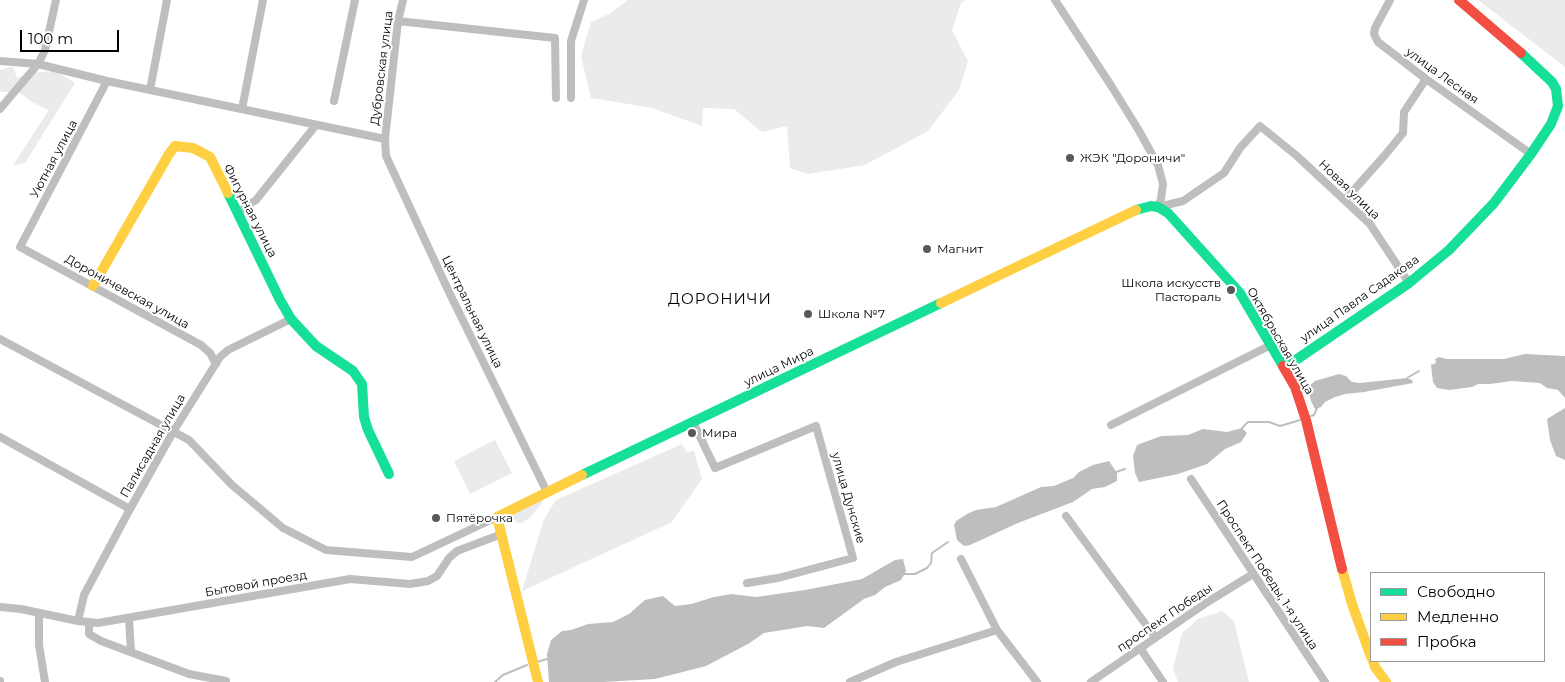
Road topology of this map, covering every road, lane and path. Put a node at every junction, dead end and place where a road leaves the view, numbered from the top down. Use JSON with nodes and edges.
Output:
{"nodes":[{"id":1,"x":56,"y":0,"type":"edge"},
{"id":2,"x":167,"y":0,"type":"edge"},
{"id":3,"x":263,"y":0,"type":"edge"},
{"id":4,"x":355,"y":0,"type":"edge"},
{"id":5,"x":403,"y":0,"type":"edge"},
{"id":6,"x":584,"y":0,"type":"edge"},
{"id":7,"x":1055,"y":0,"type":"edge"},
{"id":8,"x":1390,"y":0,"type":"edge"},
{"id":9,"x":1459,"y":0,"type":"edge"},
{"id":10,"x":398,"y":20,"type":"junction"},
{"id":11,"x":0,"y":61,"type":"edge"},
{"id":12,"x":38,"y":64,"type":"junction"},
{"id":13,"x":1426,"y":79,"type":"junction"},
{"id":14,"x":107,"y":81,"type":"junction"},
{"id":15,"x":150,"y":90,"type":"junction"},
{"id":16,"x":556,"y":98,"type":"dead end"},
{"id":17,"x":571,"y":98,"type":"dead end"},
{"id":18,"x":334,"y":101,"type":"dead end"},
{"id":19,"x":0,"y":109,"type":"edge"},
{"id":20,"x":242,"y":109,"type":"junction"},
{"id":21,"x":316,"y":125,"type":"junction"},
{"id":22,"x":385,"y":139,"type":"junction"},
{"id":23,"x":1531,"y":154,"type":"junction"},
{"id":24,"x":1345,"y":200,"type":"junction"},
{"id":25,"x":1158,"y":206,"type":"junction"},
{"id":26,"x":238,"y":212,"type":"junction"},
{"id":27,"x":20,"y":247,"type":"joint"},
{"id":28,"x":1409,"y":283,"type":"junction"},
{"id":29,"x":93,"y":286,"type":"junction"},
{"id":30,"x":291,"y":319,"type":"junction"},
{"id":31,"x":0,"y":338,"type":"edge"},
{"id":32,"x":1271,"y":345,"type":"junction"},
{"id":33,"x":216,"y":364,"type":"junction"},
{"id":34,"x":1284,"y":368,"type":"junction"},
{"id":35,"x":694,"y":422,"type":"junction"},
{"id":36,"x":1112,"y":425,"type":"dead end"},
{"id":37,"x":172,"y":432,"type":"junction"},
{"id":38,"x":0,"y":437,"type":"edge"},
{"id":39,"x":389,"y":474,"type":"dead end"},
{"id":40,"x":1191,"y":479,"type":"dead end"},
{"id":41,"x":547,"y":492,"type":"junction"},
{"id":42,"x":130,"y":509,"type":"junction"},
{"id":43,"x":1066,"y":516,"type":"dead end"},
{"id":44,"x":497,"y":517,"type":"junction"},
{"id":45,"x":502,"y":534,"type":"junction"},
{"id":46,"x":962,"y":558,"type":"dead end"},
{"id":47,"x":1253,"y":574,"type":"junction"},
{"id":48,"x":747,"y":583,"type":"dead end"},
{"id":49,"x":0,"y":607,"type":"edge"},
{"id":50,"x":39,"y":613,"type":"junction"},
{"id":51,"x":130,"y":618,"type":"junction"},
{"id":52,"x":78,"y":621,"type":"junction"},
{"id":53,"x":89,"y":623,"type":"junction"},
{"id":54,"x":997,"y":630,"type":"junction"},
{"id":55,"x":1155,"y":637,"type":"junction"},
{"id":56,"x":1140,"y":648,"type":"junction"},
{"id":57,"x":131,"y":652,"type":"junction"},
{"id":58,"x":1370,"y":654,"type":"edge"},
{"id":59,"x":1373,"y":662,"type":"edge"},
{"id":60,"x":226,"y":681,"type":"dead end"},
{"id":61,"x":44,"y":682,"type":"edge"},
{"id":62,"x":538,"y":682,"type":"edge"},
{"id":63,"x":850,"y":682,"type":"edge"},
{"id":64,"x":1037,"y":682,"type":"edge"},
{"id":65,"x":1091,"y":682,"type":"edge"},
{"id":66,"x":1163,"y":682,"type":"edge"},
{"id":67,"x":1325,"y":682,"type":"edge"},
{"id":68,"x":1386,"y":682,"type":"edge"}],
"edges":[{"from":1,"to":12,"type":"street"},
{"from":2,"to":15,"type":"street"},
{"from":3,"to":20,"type":"street"},
{"from":4,"to":18,"type":"street"},
{"from":5,"to":10,"type":"street","name":"Дубровская улица"},
{"from":6,"to":17,"type":"street"},
{"from":7,"to":25,"type":"street"},
{"from":8,"to":13,"type":"street","name":"улица Лесная"},
{"from":9,"to":23,"type":"street","name":"улица Павла Садакова"},
{"from":10,"to":16,"type":"street"},
{"from":10,"to":22,"type":"street","name":"Дубровская улица"},
{"from":11,"to":12,"type":"street"},
{"from":12,"to":14,"type":"street"},
{"from":12,"to":19,"type":"street"},
{"from":13,"to":23,"type":"street","name":"улица Лесная"},
{"from":13,"to":24,"type":"street"},
{"from":14,"to":15,"type":"street"},
{"from":14,"to":27,"type":"street","name":"Уютная улица"},
{"from":15,"to":20,"type":"street"},
{"from":20,"to":21,"type":"street"},
{"from":21,"to":22,"type":"street"},
{"from":21,"to":26,"type":"street"},
{"from":22,"to":41,"type":"street","name":"Центральная улица"},
{"from":23,"to":28,"type":"street","name":"улица Павла Садакова"},
{"from":24,"to":25,"type":"street","name":"Новая улица"},
{"from":24,"to":28,"type":"street","name":"Новая улица"},
{"from":25,"to":32,"type":"street","name":"Октябрьская улица"},
{"from":25,"to":35,"type":"street","name":"улица Мира"},
{"from":26,"to":29,"type":"street","name":"Фигурная улица"},
{"from":26,"to":30,"type":"street","name":"Фигурная улица"},
{"from":27,"to":29,"type":"street","name":"Дороничевская улица"},
{"from":28,"to":34,"type":"street","name":"улица Павла Садакова"},
{"from":29,"to":33,"type":"street","name":"Дороничевская улица"},
{"from":30,"to":33,"type":"street","name":"Палисадная улица"},
{"from":30,"to":39,"type":"street","name":"Фигурная улица"},
{"from":31,"to":37,"type":"street"},
{"from":32,"to":34,"type":"street","name":"Октябрьская улица"},
{"from":32,"to":36,"type":"street"},
{"from":33,"to":37,"type":"street","name":"Палисадная улица"},
{"from":34,"to":58,"type":"street","name":"Октябрьская улица"},
{"from":35,"to":41,"type":"street","name":"улица Мира"},
{"from":35,"to":48,"type":"street","name":"улица Дунские"},
{"from":37,"to":42,"type":"street","name":"Палисадная улица"},
{"from":37,"to":44,"type":"street","name":"улица Мира"},
{"from":38,"to":42,"type":"street"},
{"from":40,"to":47,"type":"street","name":"Проспект Победы, 1-я улица"},
{"from":41,"to":44,"type":"street","name":"улица Мира"},
{"from":42,"to":52,"type":"street","name":"Палисадная улица"},
{"from":43,"to":55,"type":"street"},
{"from":44,"to":45,"type":"street"},
{"from":45,"to":51,"type":"street","name":"Бытовой проезд"},
{"from":45,"to":62,"type":"street"},
{"from":46,"to":54,"type":"street"},
{"from":47,"to":55,"type":"street","name":"проспект Победы"},
{"from":47,"to":67,"type":"street","name":"Проспект Победы, 1-я улица"},
{"from":49,"to":50,"type":"street","name":"Бытовой проезд"},
{"from":50,"to":52,"type":"street","name":"Бытовой проезд"},
{"from":50,"to":61,"type":"street"},
{"from":51,"to":53,"type":"street","name":"Бытовой проезд"},
{"from":51,"to":57,"type":"street"},
{"from":52,"to":53,"type":"street","name":"Бытовой проезд"},
{"from":53,"to":57,"type":"street"},
{"from":54,"to":63,"type":"street"},
{"from":54,"to":64,"type":"street"},
{"from":55,"to":56,"type":"street","name":"проспект Победы"},
{"from":56,"to":65,"type":"street","name":"проспект Победы"},
{"from":56,"to":66,"type":"street"},
{"from":57,"to":60,"type":"street"},
{"from":59,"to":68,"type":"street"}]}
